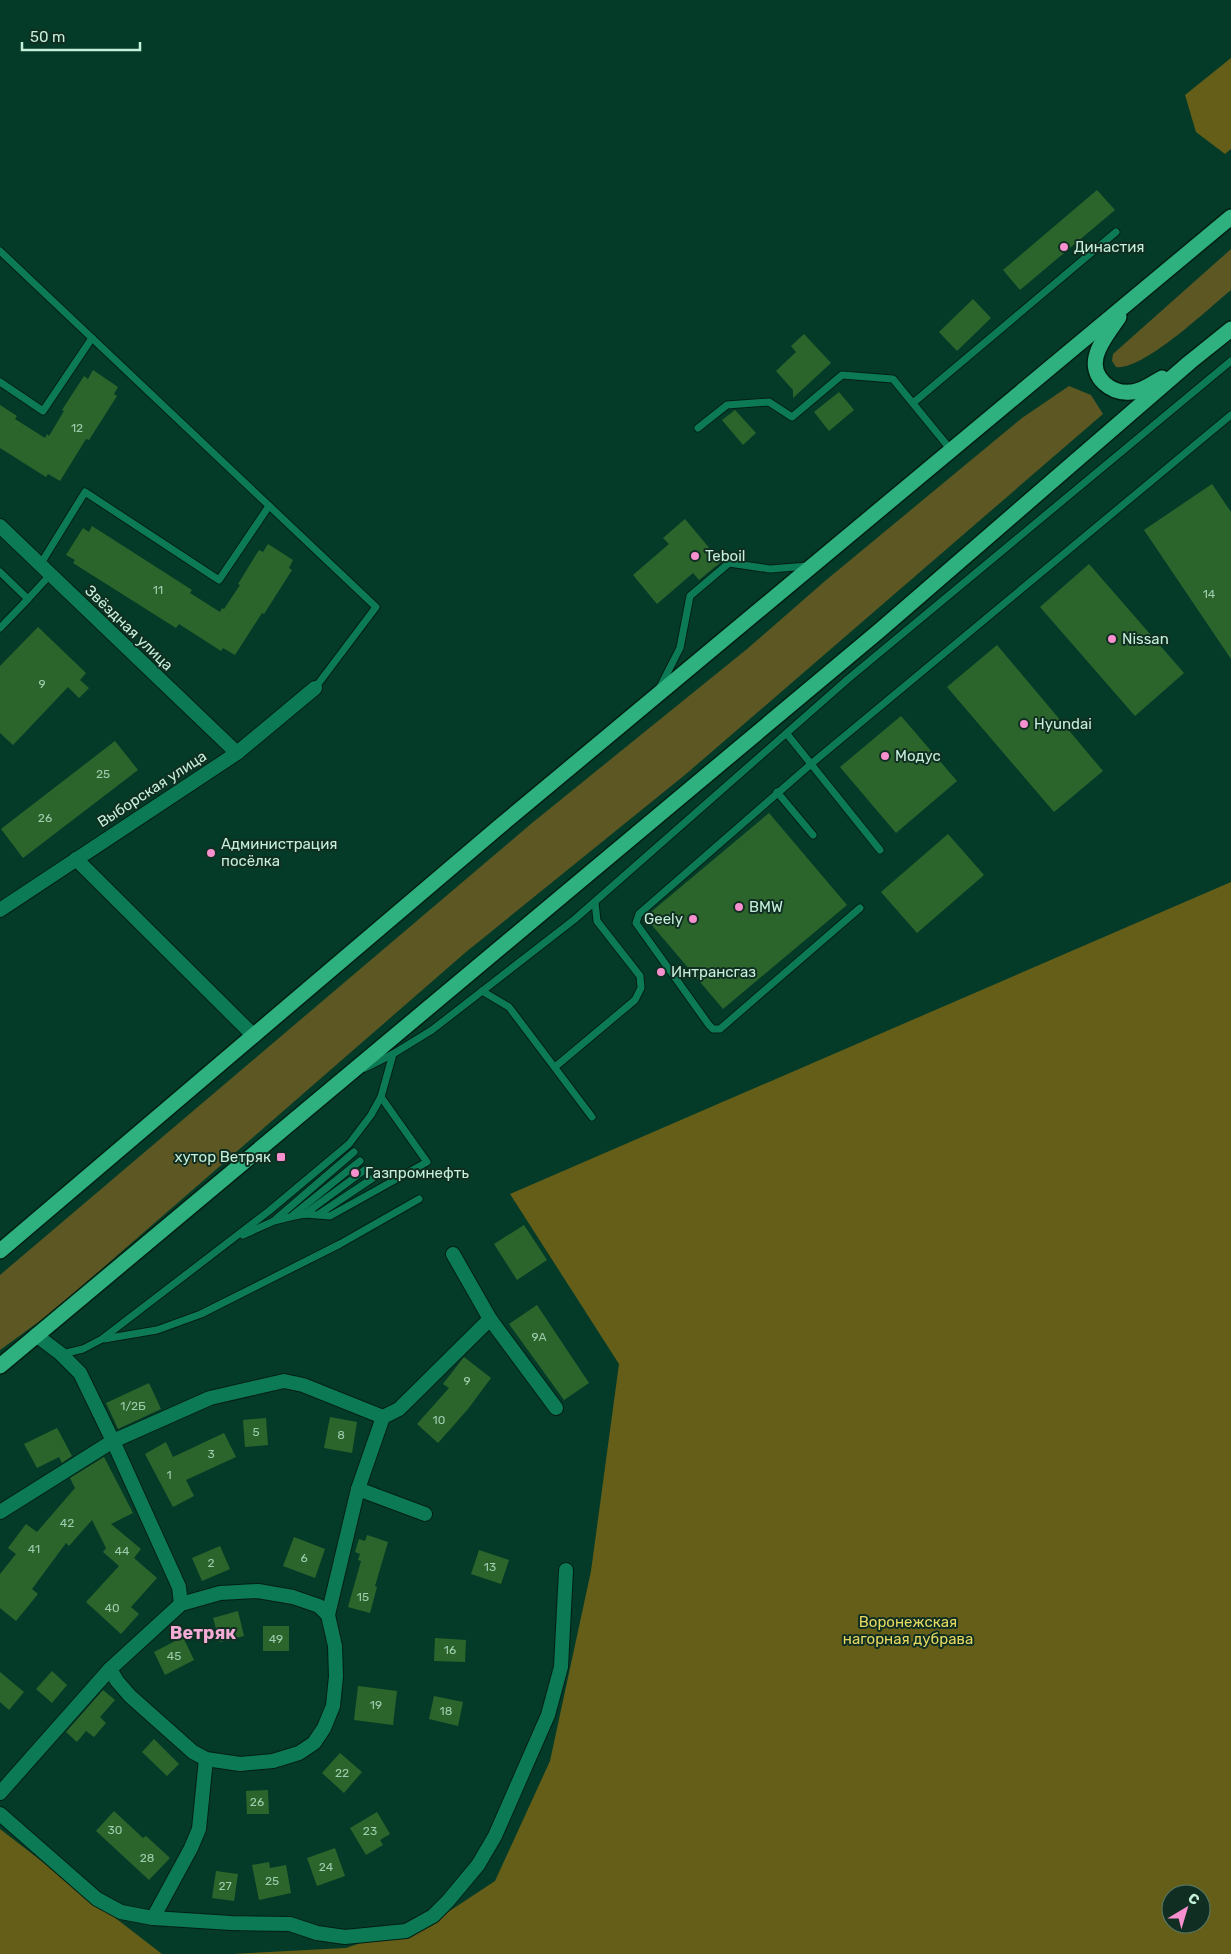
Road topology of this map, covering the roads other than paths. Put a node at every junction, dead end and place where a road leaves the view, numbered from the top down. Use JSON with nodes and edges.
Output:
{"nodes":[{"id":1,"x":1231,"y":218,"type":"edge"},
{"id":2,"x":1116,"y":232,"type":"dead end"},
{"id":3,"x":0,"y":251,"type":"edge"},
{"id":4,"x":1128,"y":303,"type":"junction"},
{"id":5,"x":1231,"y":329,"type":"edge"},
{"id":6,"x":92,"y":338,"type":"junction"},
{"id":7,"x":1231,"y":360,"type":"edge"},
{"id":8,"x":1190,"y":362,"type":"junction"},
{"id":9,"x":0,"y":382,"type":"edge"},
{"id":10,"x":913,"y":403,"type":"junction"},
{"id":11,"x":1231,"y":415,"type":"edge"},
{"id":12,"x":698,"y":428,"type":"dead end"},
{"id":13,"x":952,"y":450,"type":"junction"},
{"id":14,"x":269,"y":506,"type":"junction"},
{"id":15,"x":0,"y":526,"type":"edge"},
{"id":16,"x":40,"y":565,"type":"junction"},
{"id":17,"x":814,"y":566,"type":"junction"},
{"id":18,"x":0,"y":572,"type":"edge"},
{"id":19,"x":50,"y":576,"type":"junction"},
{"id":20,"x":28,"y":599,"type":"junction"},
{"id":21,"x":0,"y":615,"type":"edge"},
{"id":22,"x":7,"y":621,"type":"junction"},
{"id":23,"x":0,"y":628,"type":"edge"},
{"id":24,"x":316,"y":688,"type":"joint"},
{"id":25,"x":655,"y":697,"type":"junction"},
{"id":26,"x":787,"y":734,"type":"junction"},
{"id":27,"x":237,"y":753,"type":"junction"},
{"id":28,"x":811,"y":764,"type":"junction"},
{"id":29,"x":777,"y":792,"type":"junction"},
{"id":30,"x":813,"y":834,"type":"dead end"},
{"id":31,"x":880,"y":850,"type":"dead end"},
{"id":32,"x":76,"y":859,"type":"junction"},
{"id":33,"x":595,"y":902,"type":"junction"},
{"id":34,"x":860,"y":908,"type":"dead end"},
{"id":35,"x":0,"y":910,"type":"edge"},
{"id":36,"x":482,"y":991,"type":"junction"},
{"id":37,"x":254,"y":1036,"type":"junction"},
{"id":38,"x":393,"y":1054,"type":"junction"},
{"id":39,"x":555,"y":1066,"type":"junction"},
{"id":40,"x":342,"y":1080,"type":"junction"},
{"id":41,"x":381,"y":1097,"type":"junction"},
{"id":42,"x":592,"y":1117,"type":"dead end"},
{"id":43,"x":349,"y":1144,"type":"junction"},
{"id":44,"x":354,"y":1152,"type":"junction"},
{"id":45,"x":360,"y":1161,"type":"junction"},
{"id":46,"x":366,"y":1169,"type":"junction"},
{"id":47,"x":373,"y":1178,"type":"junction"},
{"id":48,"x":380,"y":1188,"type":"junction"},
{"id":49,"x":419,"y":1199,"type":"dead end"},
{"id":50,"x":305,"y":1214,"type":"junction"},
{"id":51,"x":319,"y":1214,"type":"junction"},
{"id":52,"x":290,"y":1217,"type":"junction"},
{"id":53,"x":274,"y":1221,"type":"junction"},
{"id":54,"x":232,"y":1240,"type":"junction"},
{"id":55,"x":1,"y":1250,"type":"edge"},
{"id":56,"x":453,"y":1254,"type":"dead end"},
{"id":57,"x":490,"y":1320,"type":"junction"},
{"id":58,"x":36,"y":1335,"type":"junction"},
{"id":59,"x":102,"y":1339,"type":"junction"},
{"id":60,"x":61,"y":1354,"type":"junction"},
{"id":61,"x":0,"y":1366,"type":"edge"},
{"id":62,"x":556,"y":1408,"type":"dead end"},
{"id":63,"x":383,"y":1417,"type":"junction"},
{"id":64,"x":113,"y":1441,"type":"junction"},
{"id":65,"x":358,"y":1489,"type":"junction"},
{"id":66,"x":0,"y":1512,"type":"edge"},
{"id":67,"x":425,"y":1514,"type":"dead end"},
{"id":68,"x":566,"y":1570,"type":"dead end"},
{"id":69,"x":181,"y":1604,"type":"junction"},
{"id":70,"x":328,"y":1615,"type":"junction"},
{"id":71,"x":110,"y":1669,"type":"junction"},
{"id":72,"x":206,"y":1759,"type":"junction"},
{"id":73,"x":0,"y":1793,"type":"edge"},
{"id":74,"x":0,"y":1814,"type":"edge"},
{"id":75,"x":154,"y":1918,"type":"junction"}],
"edges":[{"from":1,"to":4,"type":"highway"},
{"from":2,"to":10,"type":"lane"},
{"from":3,"to":6,"type":"lane"},
{"from":4,"to":8,"type":"highway"},
{"from":4,"to":13,"type":"highway"},
{"from":5,"to":8,"type":"highway"},
{"from":6,"to":9,"type":"lane"},
{"from":6,"to":14,"type":"lane"},
{"from":7,"to":26,"type":"lane"},
{"from":8,"to":40,"type":"highway"},
{"from":10,"to":12,"type":"lane"},
{"from":10,"to":13,"type":"lane"},
{"from":11,"to":28,"type":"lane"},
{"from":13,"to":17,"type":"highway"},
{"from":14,"to":16,"type":"lane"},
{"from":14,"to":24,"type":"lane"},
{"from":15,"to":16,"type":"street","name":"Звёздная улица"},
{"from":16,"to":19,"type":"street","name":"Звёздная улица"},
{"from":17,"to":25,"type":"highway"},
{"from":17,"to":25,"type":"lane"},
{"from":18,"to":20,"type":"lane"},
{"from":19,"to":20,"type":"lane"},
{"from":19,"to":27,"type":"street","name":"Звёздная улица"},
{"from":20,"to":22,"type":"lane"},
{"from":21,"to":22,"type":"lane"},
{"from":22,"to":23,"type":"lane"},
{"from":24,"to":27,"type":"street","name":"Выборская улица"},
{"from":25,"to":37,"type":"highway"},
{"from":26,"to":28,"type":"lane"},
{"from":26,"to":33,"type":"lane"},
{"from":27,"to":32,"type":"street","name":"Выборская улица"},
{"from":28,"to":29,"type":"lane"},
{"from":28,"to":31,"type":"lane"},
{"from":29,"to":30,"type":"lane"},
{"from":29,"to":34,"type":"lane"},
{"from":32,"to":35,"type":"street","name":"Выборская улица"},
{"from":32,"to":37,"type":"street"},
{"from":33,"to":36,"type":"lane"},
{"from":33,"to":39,"type":"lane"},
{"from":36,"to":38,"type":"lane"},
{"from":36,"to":39,"type":"lane"},
{"from":37,"to":55,"type":"highway"},
{"from":38,"to":40,"type":"lane"},
{"from":38,"to":41,"type":"lane"},
{"from":39,"to":42,"type":"lane"},
{"from":40,"to":58,"type":"highway"},
{"from":41,"to":43,"type":"lane"},
{"from":41,"to":48,"type":"lane"},
{"from":43,"to":44,"type":"lane"},
{"from":43,"to":54,"type":"lane"},
{"from":44,"to":45,"type":"lane"},
{"from":44,"to":53,"type":"lane"},
{"from":45,"to":46,"type":"lane"},
{"from":45,"to":52,"type":"lane"},
{"from":46,"to":47,"type":"lane"},
{"from":46,"to":50,"type":"lane"},
{"from":47,"to":48,"type":"lane"},
{"from":47,"to":51,"type":"lane"},
{"from":48,"to":51,"type":"lane"},
{"from":49,"to":59,"type":"lane"},
{"from":50,"to":51,"type":"lane"},
{"from":50,"to":52,"type":"lane"},
{"from":52,"to":53,"type":"lane"},
{"from":53,"to":54,"type":"lane"},
{"from":54,"to":59,"type":"lane"},
{"from":56,"to":57,"type":"street"},
{"from":57,"to":62,"type":"street"},
{"from":57,"to":63,"type":"street"},
{"from":58,"to":60,"type":"street"},
{"from":58,"to":61,"type":"highway"},
{"from":59,"to":60,"type":"lane"},
{"from":60,"to":64,"type":"street"},
{"from":63,"to":64,"type":"street"},
{"from":63,"to":65,"type":"street"},
{"from":64,"to":66,"type":"street"},
{"from":64,"to":69,"type":"street"},
{"from":65,"to":67,"type":"street"},
{"from":65,"to":70,"type":"street"},
{"from":68,"to":75,"type":"street"},
{"from":69,"to":70,"type":"street"},
{"from":69,"to":71,"type":"street"},
{"from":70,"to":72,"type":"street"},
{"from":71,"to":72,"type":"street"},
{"from":71,"to":73,"type":"street"},
{"from":72,"to":75,"type":"street"},
{"from":74,"to":75,"type":"street"}]}
